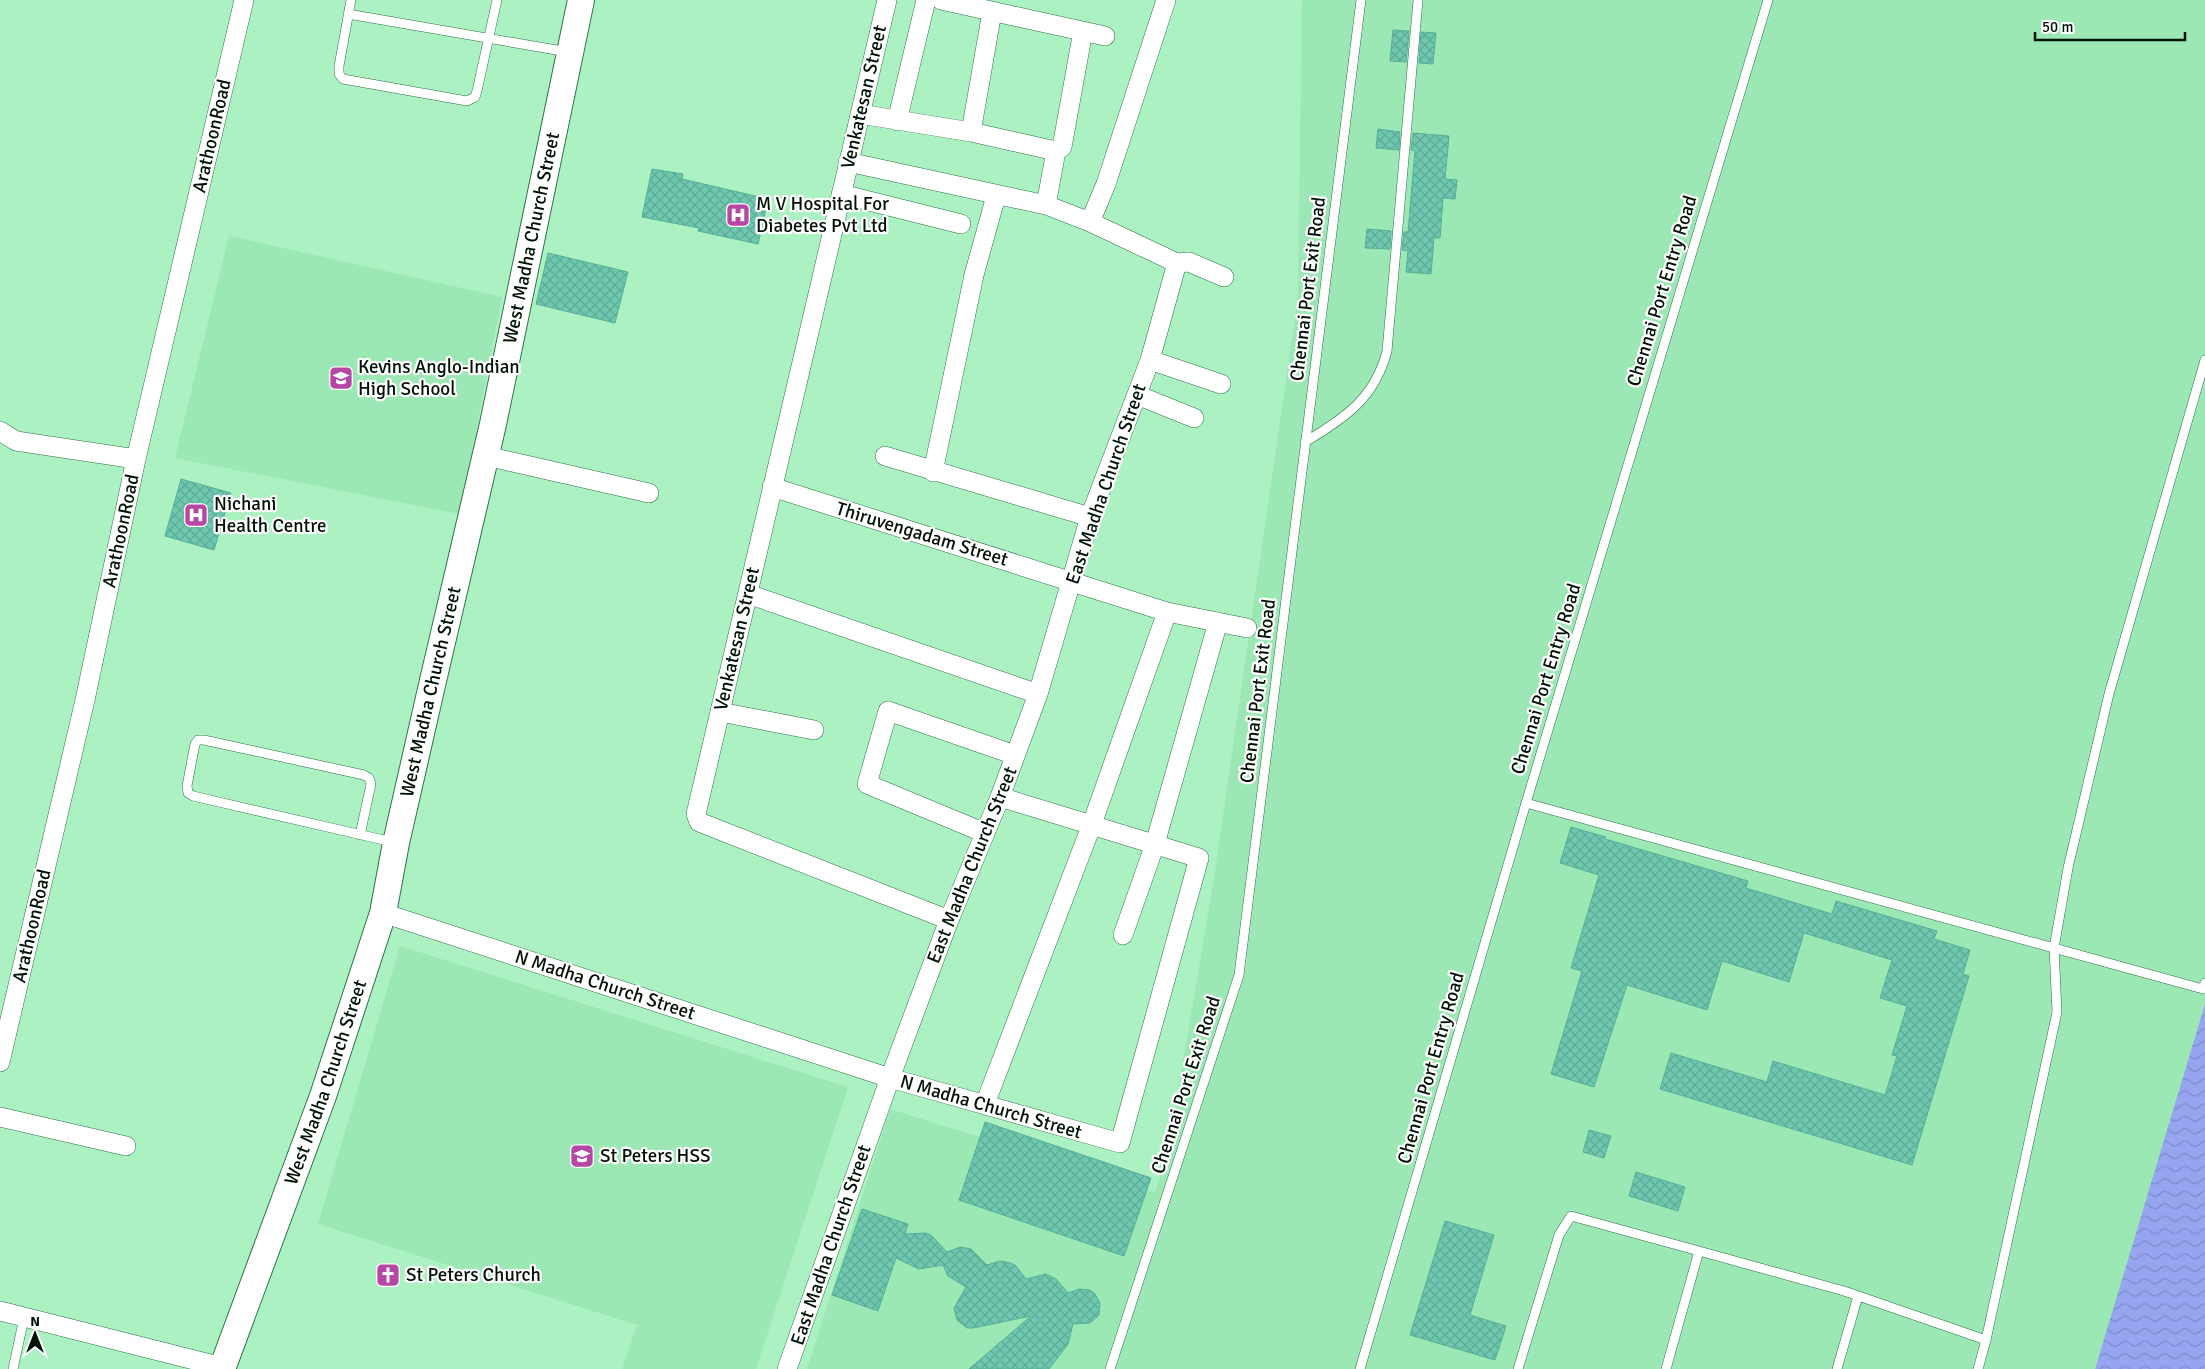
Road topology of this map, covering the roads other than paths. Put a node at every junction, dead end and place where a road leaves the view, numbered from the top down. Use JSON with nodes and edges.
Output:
{"nodes":[{"id":1,"x":244,"y":0,"type":"edge"},
{"id":2,"x":351,"y":0,"type":"edge"},
{"id":3,"x":497,"y":0,"type":"edge"},
{"id":4,"x":581,"y":0,"type":"edge"},
{"id":5,"x":887,"y":0,"type":"edge"},
{"id":6,"x":926,"y":0,"type":"edge"},
{"id":7,"x":942,"y":0,"type":"edge"},
{"id":8,"x":1166,"y":0,"type":"edge"},
{"id":9,"x":1361,"y":0,"type":"edge"},
{"id":10,"x":1418,"y":0,"type":"edge"},
{"id":11,"x":1768,"y":0,"type":"edge"},
{"id":12,"x":992,"y":12,"type":"junction"},
{"id":13,"x":348,"y":14,"type":"junction"},
{"id":14,"x":1083,"y":31,"type":"junction"},
{"id":15,"x":1105,"y":36,"type":"dead end"},
{"id":16,"x":490,"y":38,"type":"junction"},
{"id":17,"x":571,"y":52,"type":"junction"},
{"id":18,"x":860,"y":114,"type":"junction"},
{"id":19,"x":896,"y":121,"type":"junction"},
{"id":20,"x":971,"y":132,"type":"junction"},
{"id":21,"x":1056,"y":151,"type":"junction"},
{"id":22,"x":848,"y":162,"type":"junction"},
{"id":23,"x":841,"y":194,"type":"junction"},
{"id":24,"x":996,"y":196,"type":"junction"},
{"id":25,"x":1046,"y":206,"type":"junction"},
{"id":26,"x":1090,"y":222,"type":"junction"},
{"id":27,"x":961,"y":224,"type":"dead end"},
{"id":28,"x":1177,"y":263,"type":"junction"},
{"id":29,"x":1224,"y":277,"type":"dead end"},
{"id":30,"x":1150,"y":360,"type":"junction"},
{"id":31,"x":2205,"y":360,"type":"edge"},
{"id":32,"x":1221,"y":384,"type":"dead end"},
{"id":33,"x":1137,"y":395,"type":"junction"},
{"id":34,"x":1194,"y":418,"type":"dead end"},
{"id":35,"x":0,"y":431,"type":"edge"},
{"id":36,"x":1306,"y":442,"type":"junction"},
{"id":37,"x":486,"y":456,"type":"junction"},
{"id":38,"x":885,"y":456,"type":"dead end"},
{"id":39,"x":136,"y":459,"type":"junction"},
{"id":40,"x":933,"y":472,"type":"junction"},
{"id":41,"x":772,"y":487,"type":"junction"},
{"id":42,"x":649,"y":493,"type":"dead end"},
{"id":43,"x":1090,"y":518,"type":"junction"},
{"id":44,"x":1071,"y":580,"type":"junction"},
{"id":45,"x":748,"y":594,"type":"junction"},
{"id":46,"x":1167,"y":612,"type":"junction"},
{"id":47,"x":1218,"y":622,"type":"junction"},
{"id":48,"x":1247,"y":628,"type":"dead end"},
{"id":49,"x":1038,"y":694,"type":"junction"},
{"id":50,"x":720,"y":712,"type":"junction"},
{"id":51,"x":814,"y":730,"type":"dead end"},
{"id":52,"x":1015,"y":755,"type":"junction"},
{"id":53,"x":1000,"y":797,"type":"junction"},
{"id":54,"x":1526,"y":803,"type":"junction"},
{"id":55,"x":1092,"y":824,"type":"junction"},
{"id":56,"x":985,"y":833,"type":"junction"},
{"id":57,"x":360,"y":835,"type":"junction"},
{"id":58,"x":396,"y":843,"type":"junction"},
{"id":59,"x":1155,"y":844,"type":"junction"},
{"id":60,"x":384,"y":914,"type":"junction"},
{"id":61,"x":949,"y":920,"type":"junction"},
{"id":62,"x":1123,"y":935,"type":"dead end"},
{"id":63,"x":2054,"y":948,"type":"junction"},
{"id":64,"x":2205,"y":983,"type":"edge"},
{"id":65,"x":0,"y":1062,"type":"edge"},
{"id":66,"x":890,"y":1078,"type":"junction"},
{"id":67,"x":985,"y":1104,"type":"junction"},
{"id":68,"x":0,"y":1117,"type":"edge"},
{"id":69,"x":126,"y":1146,"type":"dead end"},
{"id":70,"x":1699,"y":1251,"type":"junction"},
{"id":71,"x":1858,"y":1296,"type":"junction"},
{"id":72,"x":0,"y":1312,"type":"edge"},
{"id":73,"x":24,"y":1318,"type":"junction"},
{"id":74,"x":1986,"y":1340,"type":"junction"},
{"id":75,"x":222,"y":1368,"type":"edge"},
{"id":76,"x":13,"y":1369,"type":"edge"},
{"id":77,"x":787,"y":1369,"type":"edge"},
{"id":78,"x":1110,"y":1369,"type":"edge"},
{"id":79,"x":1360,"y":1369,"type":"edge"},
{"id":80,"x":1518,"y":1369,"type":"edge"},
{"id":81,"x":1666,"y":1369,"type":"edge"},
{"id":82,"x":1837,"y":1369,"type":"edge"},
{"id":83,"x":1978,"y":1369,"type":"edge"}],
"edges":[{"from":1,"to":39,"type":"street","name":"ArathoonRoad"},
{"from":2,"to":13,"type":"lane"},
{"from":3,"to":16,"type":"lane"},
{"from":4,"to":17,"type":"main road","name":"West Madha Church Street"},
{"from":5,"to":18,"type":"street","name":"Venkatesan Street"},
{"from":6,"to":19,"type":"street"},
{"from":7,"to":12,"type":"street"},
{"from":8,"to":26,"type":"street"},
{"from":9,"to":36,"type":"lane","name":"Chennai Port Exit Road"},
{"from":10,"to":36,"type":"lane"},
{"from":11,"to":54,"type":"lane","name":"Chennai Port Entry Road"},
{"from":12,"to":14,"type":"street"},
{"from":12,"to":20,"type":"street"},
{"from":13,"to":16,"type":"lane"},
{"from":13,"to":16,"type":"lane"},
{"from":14,"to":15,"type":"street"},
{"from":14,"to":21,"type":"street"},
{"from":16,"to":17,"type":"lane"},
{"from":17,"to":37,"type":"main road","name":"West Madha Church Street"},
{"from":18,"to":19,"type":"street"},
{"from":18,"to":22,"type":"street","name":"Venkatesan Street"},
{"from":19,"to":20,"type":"street"},
{"from":20,"to":21,"type":"street"},
{"from":21,"to":25,"type":"street"},
{"from":22,"to":23,"type":"street","name":"Venkatesan Street"},
{"from":22,"to":24,"type":"street"},
{"from":23,"to":27,"type":"street","name":"Venkatesan Street"},
{"from":23,"to":41,"type":"street","name":"Venkatesan Street"},
{"from":24,"to":25,"type":"street"},
{"from":24,"to":40,"type":"street"},
{"from":25,"to":26,"type":"street"},
{"from":26,"to":28,"type":"street"},
{"from":28,"to":29,"type":"street"},
{"from":28,"to":30,"type":"street","name":"East Madha Church Street"},
{"from":30,"to":32,"type":"street","name":"East Madha Church Street"},
{"from":30,"to":33,"type":"street","name":"East Madha Church Street"},
{"from":31,"to":63,"type":"lane"},
{"from":33,"to":34,"type":"street"},
{"from":33,"to":43,"type":"street","name":"East Madha Church Street"},
{"from":35,"to":39,"type":"street"},
{"from":36,"to":78,"type":"lane","name":"Chennai Port Exit Road"},
{"from":37,"to":42,"type":"street"},
{"from":37,"to":58,"type":"main road","name":"West Madha Church Street"},
{"from":38,"to":40,"type":"street"},
{"from":39,"to":65,"type":"street","name":"ArathoonRoad"},
{"from":40,"to":43,"type":"street"},
{"from":41,"to":44,"type":"street","name":"Thiruvengadam Street"},
{"from":41,"to":45,"type":"street","name":"Venkatesan Street"},
{"from":43,"to":44,"type":"street","name":"East Madha Church Street"},
{"from":44,"to":46,"type":"street","name":"Thiruvengadam Street"},
{"from":44,"to":49,"type":"street","name":"East Madha Church Street"},
{"from":45,"to":49,"type":"street"},
{"from":45,"to":50,"type":"street","name":"Venkatesan Street"},
{"from":46,"to":47,"type":"street","name":"Thiruvengadam Street"},
{"from":46,"to":55,"type":"street"},
{"from":47,"to":48,"type":"street","name":"Thiruvengadam Street"},
{"from":47,"to":59,"type":"street"},
{"from":49,"to":52,"type":"street","name":"East Madha Church Street"},
{"from":50,"to":51,"type":"street"},
{"from":50,"to":61,"type":"street","name":"Venkatesan Street"},
{"from":52,"to":53,"type":"street","name":"East Madha Church Street"},
{"from":52,"to":56,"type":"street"},
{"from":53,"to":55,"type":"street","name":"N Madha Church Street"},
{"from":53,"to":56,"type":"street","name":"East Madha Church Street"},
{"from":54,"to":63,"type":"lane"},
{"from":54,"to":79,"type":"lane","name":"Chennai Port Entry Road"},
{"from":55,"to":59,"type":"street","name":"N Madha Church Street"},
{"from":55,"to":67,"type":"street"},
{"from":56,"to":61,"type":"street","name":"East Madha Church Street"},
{"from":57,"to":57,"type":"lane"},
{"from":57,"to":58,"type":"lane"},
{"from":58,"to":60,"type":"main road","name":"West Madha Church Street"},
{"from":59,"to":62,"type":"street"},
{"from":59,"to":67,"type":"street","name":"N Madha Church Street"},
{"from":60,"to":66,"type":"street","name":"N Madha Church Street"},
{"from":60,"to":75,"type":"main road","name":"West Madha Church Street"},
{"from":61,"to":66,"type":"street","name":"East Madha Church Street"},
{"from":63,"to":64,"type":"lane"},
{"from":63,"to":74,"type":"lane"},
{"from":66,"to":67,"type":"street","name":"N Madha Church Street"},
{"from":66,"to":77,"type":"street","name":"East Madha Church Street"},
{"from":68,"to":69,"type":"street"},
{"from":70,"to":71,"type":"lane"},
{"from":70,"to":80,"type":"lane"},
{"from":70,"to":81,"type":"lane"},
{"from":71,"to":74,"type":"lane"},
{"from":71,"to":82,"type":"lane"},
{"from":72,"to":73,"type":"street"},
{"from":73,"to":75,"type":"street"},
{"from":73,"to":76,"type":"lane"},
{"from":74,"to":83,"type":"lane"}]}
